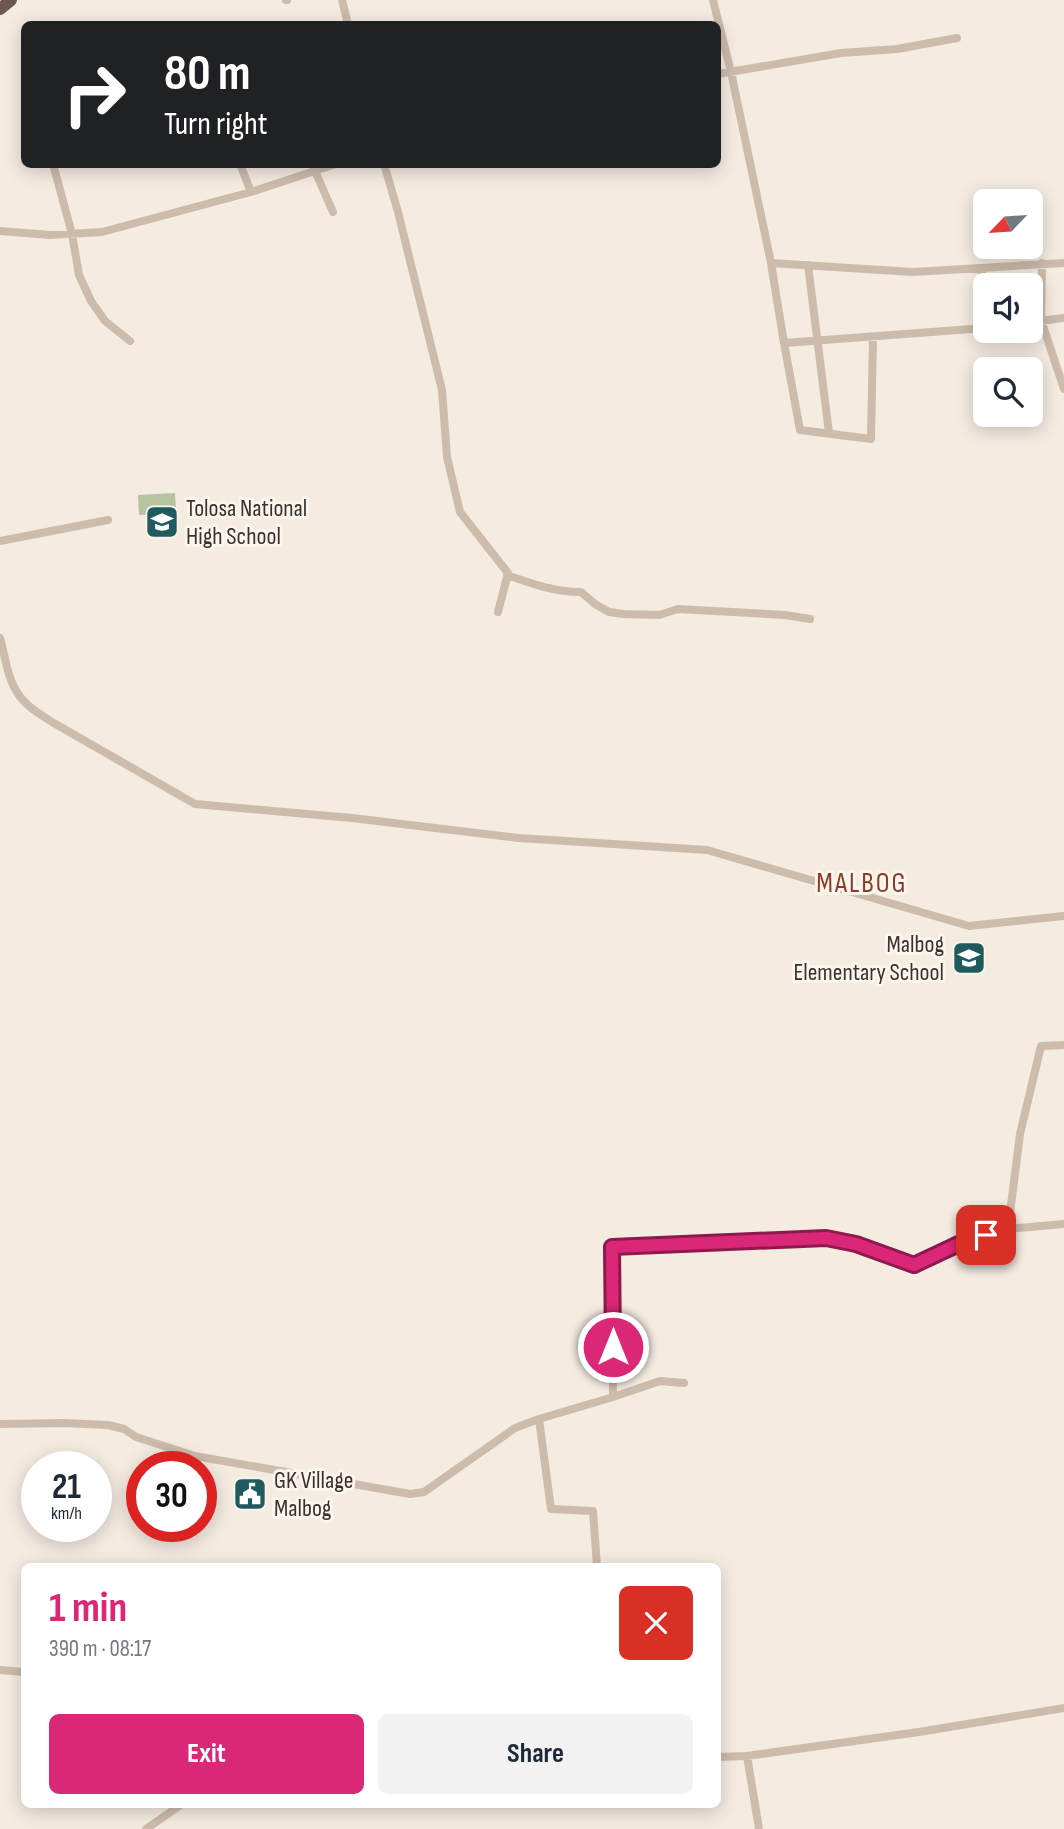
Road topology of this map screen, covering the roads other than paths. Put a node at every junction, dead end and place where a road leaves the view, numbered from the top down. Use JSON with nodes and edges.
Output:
{"nodes":[{"id":1,"x":11,"y":0,"type":"edge"},
{"id":2,"x":342,"y":0,"type":"edge"},
{"id":3,"x":713,"y":0,"type":"edge"},
{"id":4,"x":0,"y":9,"type":"edge"},
{"id":5,"x":347,"y":21,"type":"edge"},
{"id":6,"x":718,"y":21,"type":"edge"},
{"id":7,"x":721,"y":32,"type":"edge"},
{"id":8,"x":957,"y":38,"type":"dead end"},
{"id":9,"x":731,"y":72,"type":"junction"},
{"id":10,"x":721,"y":74,"type":"edge"},
{"id":11,"x":54,"y":168,"type":"edge"},
{"id":12,"x":242,"y":168,"type":"edge"},
{"id":13,"x":324,"y":168,"type":"edge"},
{"id":14,"x":385,"y":168,"type":"edge"},
{"id":15,"x":315,"y":171,"type":"junction"},
{"id":16,"x":251,"y":191,"type":"junction"},
{"id":17,"x":332,"y":212,"type":"dead end"},
{"id":18,"x":0,"y":231,"type":"edge"},
{"id":19,"x":72,"y":234,"type":"junction"},
{"id":20,"x":771,"y":263,"type":"junction"},
{"id":21,"x":1042,"y":263,"type":"junction"},
{"id":22,"x":1064,"y":263,"type":"edge"},
{"id":23,"x":808,"y":265,"type":"junction"},
{"id":24,"x":982,"y":269,"type":"junction"},
{"id":25,"x":982,"y":273,"type":"edge"},
{"id":26,"x":1042,"y":273,"type":"edge"},
{"id":27,"x":1064,"y":318,"type":"edge"},
{"id":28,"x":1043,"y":320,"type":"edge"},
{"id":29,"x":1043,"y":326,"type":"edge"},
{"id":30,"x":973,"y":329,"type":"edge"},
{"id":31,"x":873,"y":337,"type":"junction"},
{"id":32,"x":817,"y":340,"type":"junction"},
{"id":33,"x":131,"y":341,"type":"dead end"},
{"id":34,"x":784,"y":343,"type":"junction"},
{"id":35,"x":1064,"y":389,"type":"edge"},
{"id":36,"x":829,"y":433,"type":"junction"},
{"id":37,"x":108,"y":520,"type":"dead end"},
{"id":38,"x":0,"y":541,"type":"edge"},
{"id":39,"x":507,"y":575,"type":"junction"},
{"id":40,"x":498,"y":612,"type":"dead end"},
{"id":41,"x":810,"y":619,"type":"dead end"},
{"id":42,"x":0,"y":638,"type":"edge"},
{"id":43,"x":1064,"y":916,"type":"edge"},
{"id":44,"x":1064,"y":1045,"type":"edge"},
{"id":45,"x":1064,"y":1224,"type":"edge"},
{"id":46,"x":1008,"y":1230,"type":"junction"},
{"id":47,"x":684,"y":1382,"type":"dead end"},
{"id":48,"x":613,"y":1396,"type":"junction"},
{"id":49,"x":539,"y":1419,"type":"junction"},
{"id":50,"x":0,"y":1424,"type":"edge"},
{"id":51,"x":597,"y":1563,"type":"edge"},
{"id":52,"x":0,"y":1670,"type":"edge"},
{"id":53,"x":21,"y":1672,"type":"edge"},
{"id":54,"x":1064,"y":1707,"type":"edge"},
{"id":55,"x":721,"y":1756,"type":"edge"},
{"id":56,"x":747,"y":1756,"type":"junction"},
{"id":57,"x":177,"y":1808,"type":"edge"},
{"id":58,"x":146,"y":1829,"type":"edge"},
{"id":59,"x":759,"y":1829,"type":"edge"}],
"edges":[{"from":1,"to":4,"type":"highway"},
{"from":2,"to":5,"type":"street"},
{"from":3,"to":6,"type":"street"},
{"from":7,"to":9,"type":"street"},
{"from":8,"to":9,"type":"street"},
{"from":9,"to":10,"type":"street"},
{"from":9,"to":20,"type":"street"},
{"from":11,"to":19,"type":"street"},
{"from":12,"to":16,"type":"street"},
{"from":13,"to":15,"type":"street"},
{"from":14,"to":39,"type":"street"},
{"from":15,"to":16,"type":"street"},
{"from":15,"to":17,"type":"street"},
{"from":16,"to":19,"type":"street"},
{"from":18,"to":19,"type":"street"},
{"from":19,"to":33,"type":"street"},
{"from":20,"to":23,"type":"street"},
{"from":20,"to":34,"type":"street"},
{"from":21,"to":22,"type":"street"},
{"from":21,"to":24,"type":"street"},
{"from":21,"to":26,"type":"street"},
{"from":23,"to":24,"type":"street"},
{"from":23,"to":32,"type":"street"},
{"from":24,"to":25,"type":"street"},
{"from":27,"to":28,"type":"street"},
{"from":29,"to":35,"type":"street"},
{"from":30,"to":31,"type":"street"},
{"from":31,"to":32,"type":"street"},
{"from":31,"to":36,"type":"street"},
{"from":32,"to":34,"type":"street"},
{"from":32,"to":36,"type":"street"},
{"from":34,"to":36,"type":"street"},
{"from":37,"to":38,"type":"street"},
{"from":39,"to":40,"type":"street"},
{"from":39,"to":41,"type":"street"},
{"from":42,"to":43,"type":"street"},
{"from":44,"to":46,"type":"street"},
{"from":45,"to":46,"type":"street"},
{"from":46,"to":48,"type":"street"},
{"from":47,"to":48,"type":"street"},
{"from":48,"to":49,"type":"street"},
{"from":49,"to":50,"type":"street"},
{"from":49,"to":51,"type":"street"},
{"from":52,"to":53,"type":"street"},
{"from":54,"to":56,"type":"street"},
{"from":55,"to":56,"type":"street"},
{"from":56,"to":59,"type":"street"},
{"from":57,"to":58,"type":"street"}]}
